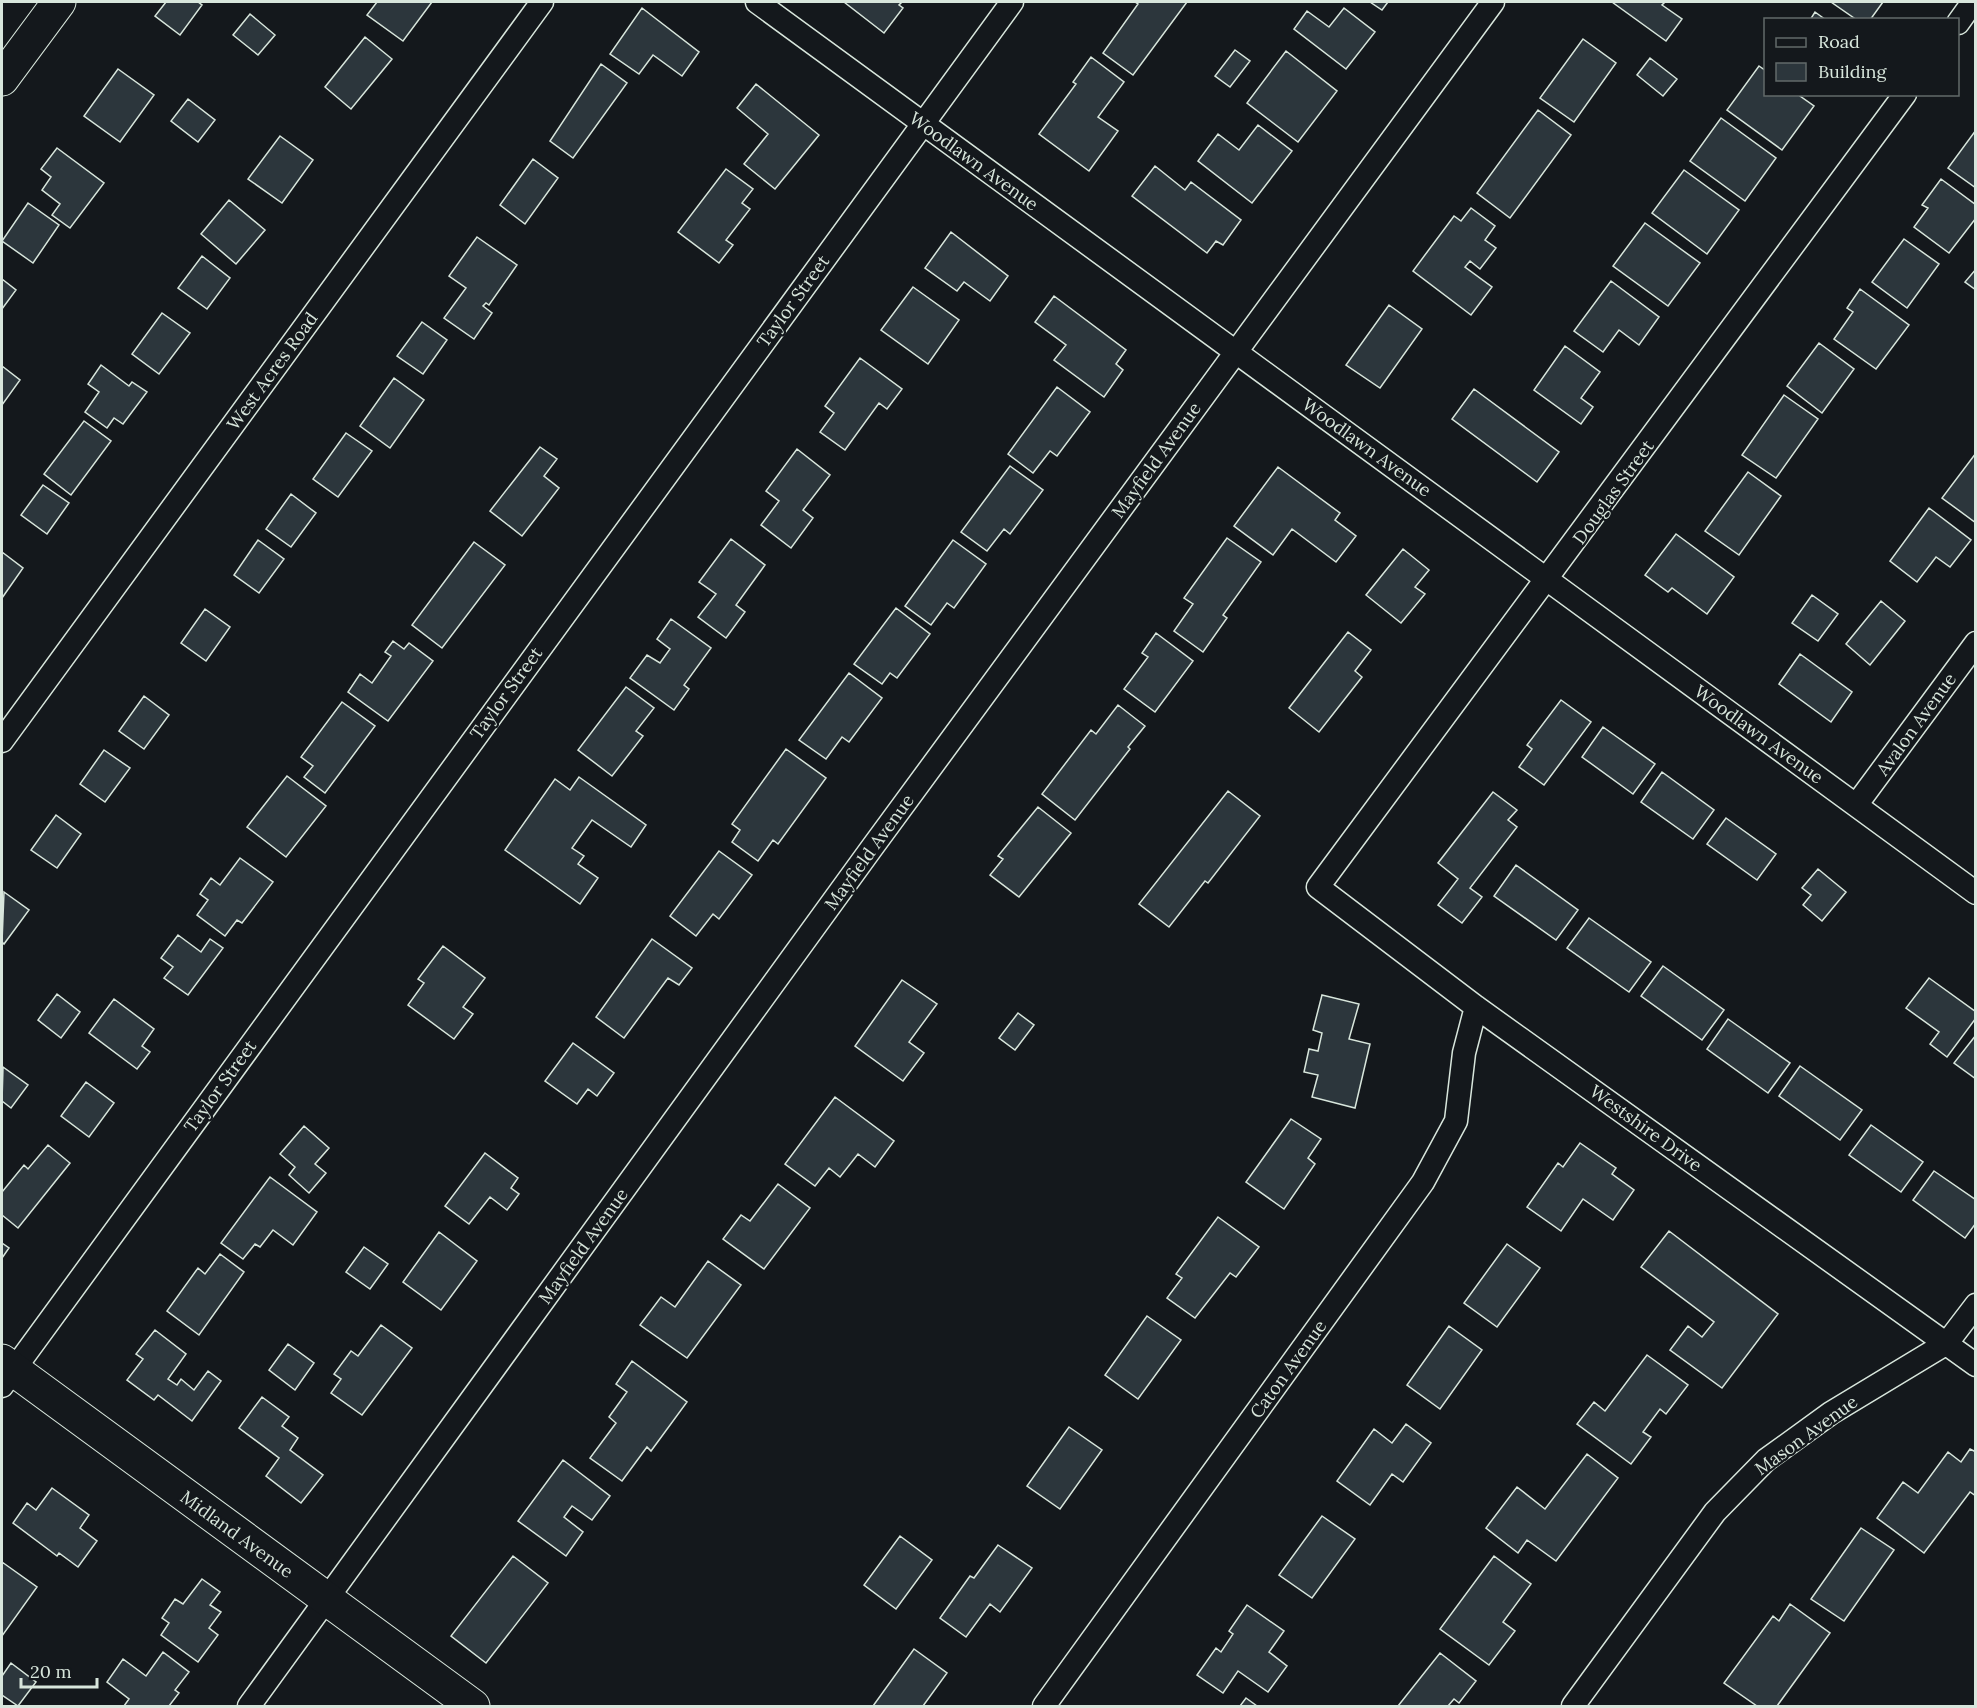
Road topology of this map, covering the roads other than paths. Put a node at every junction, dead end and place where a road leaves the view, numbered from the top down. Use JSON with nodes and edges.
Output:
{"nodes":[{"id":1,"x":59,"y":2,"type":"edge"},
{"id":2,"x":542,"y":2,"type":"edge"},
{"id":3,"x":757,"y":2,"type":"edge"},
{"id":4,"x":1012,"y":2,"type":"edge"},
{"id":5,"x":1493,"y":2,"type":"edge"},
{"id":6,"x":1973,"y":2,"type":"edge"},
{"id":7,"x":1959,"y":22,"type":"edge"},
{"id":8,"x":2,"y":79,"type":"edge"},
{"id":9,"x":1904,"y":96,"type":"edge"},
{"id":10,"x":923,"y":123,"type":"junction"},
{"id":11,"x":1236,"y":351,"type":"junction"},
{"id":12,"x":1548,"y":580,"type":"junction"},
{"id":13,"x":1976,"y":643,"type":"edge"},
{"id":14,"x":2,"y":741,"type":"edge"},
{"id":15,"x":1857,"y":804,"type":"junction"},
{"id":16,"x":1318,"y":887,"type":"joint"},
{"id":17,"x":1976,"y":893,"type":"edge"},
{"id":18,"x":1476,"y":1007,"type":"junction"},
{"id":19,"x":1976,"y":1305,"type":"edge"},
{"id":20,"x":1947,"y":1343,"type":"junction"},
{"id":21,"x":1976,"y":1365,"type":"edge"},
{"id":22,"x":6,"y":1372,"type":"edge"},
{"id":23,"x":327,"y":1599,"type":"junction"},
{"id":24,"x":249,"y":1707,"type":"edge"},
{"id":25,"x":473,"y":1707,"type":"edge"},
{"id":26,"x":1044,"y":1707,"type":"edge"},
{"id":27,"x":1573,"y":1707,"type":"edge"}],
"edges":[{"from":1,"to":8,"type":"main road"},
{"from":2,"to":14,"type":"street","name":"West Acres Road"},
{"from":3,"to":10,"type":"street","name":"Woodlawn Avenue"},
{"from":4,"to":10,"type":"street","name":"Taylor Street"},
{"from":5,"to":11,"type":"street","name":"Mayfield Avenue"},
{"from":6,"to":7,"type":"street"},
{"from":9,"to":12,"type":"street","name":"Douglas Street"},
{"from":10,"to":11,"type":"street","name":"Woodlawn Avenue"},
{"from":10,"to":22,"type":"street","name":"Taylor Street"},
{"from":11,"to":12,"type":"street","name":"Woodlawn Avenue"},
{"from":11,"to":23,"type":"street","name":"Mayfield Avenue"},
{"from":12,"to":15,"type":"street","name":"Woodlawn Avenue"},
{"from":12,"to":16,"type":"street","name":"Douglas Street"},
{"from":13,"to":15,"type":"street","name":"Avalon Avenue"},
{"from":15,"to":17,"type":"street","name":"Woodlawn Avenue"},
{"from":16,"to":18,"type":"street","name":"Westshire Drive"},
{"from":18,"to":20,"type":"street","name":"Westshire Drive"},
{"from":18,"to":26,"type":"street","name":"Caton Avenue"},
{"from":19,"to":20,"type":"street","name":"Mason Avenue"},
{"from":20,"to":21,"type":"street","name":"Westshire Drive"},
{"from":20,"to":27,"type":"street","name":"Mason Avenue"},
{"from":22,"to":23,"type":"main road","name":"Midland Avenue"},
{"from":23,"to":24,"type":"street","name":"Mayfield Avenue"},
{"from":23,"to":25,"type":"main road","name":"Midland Avenue"}]}
